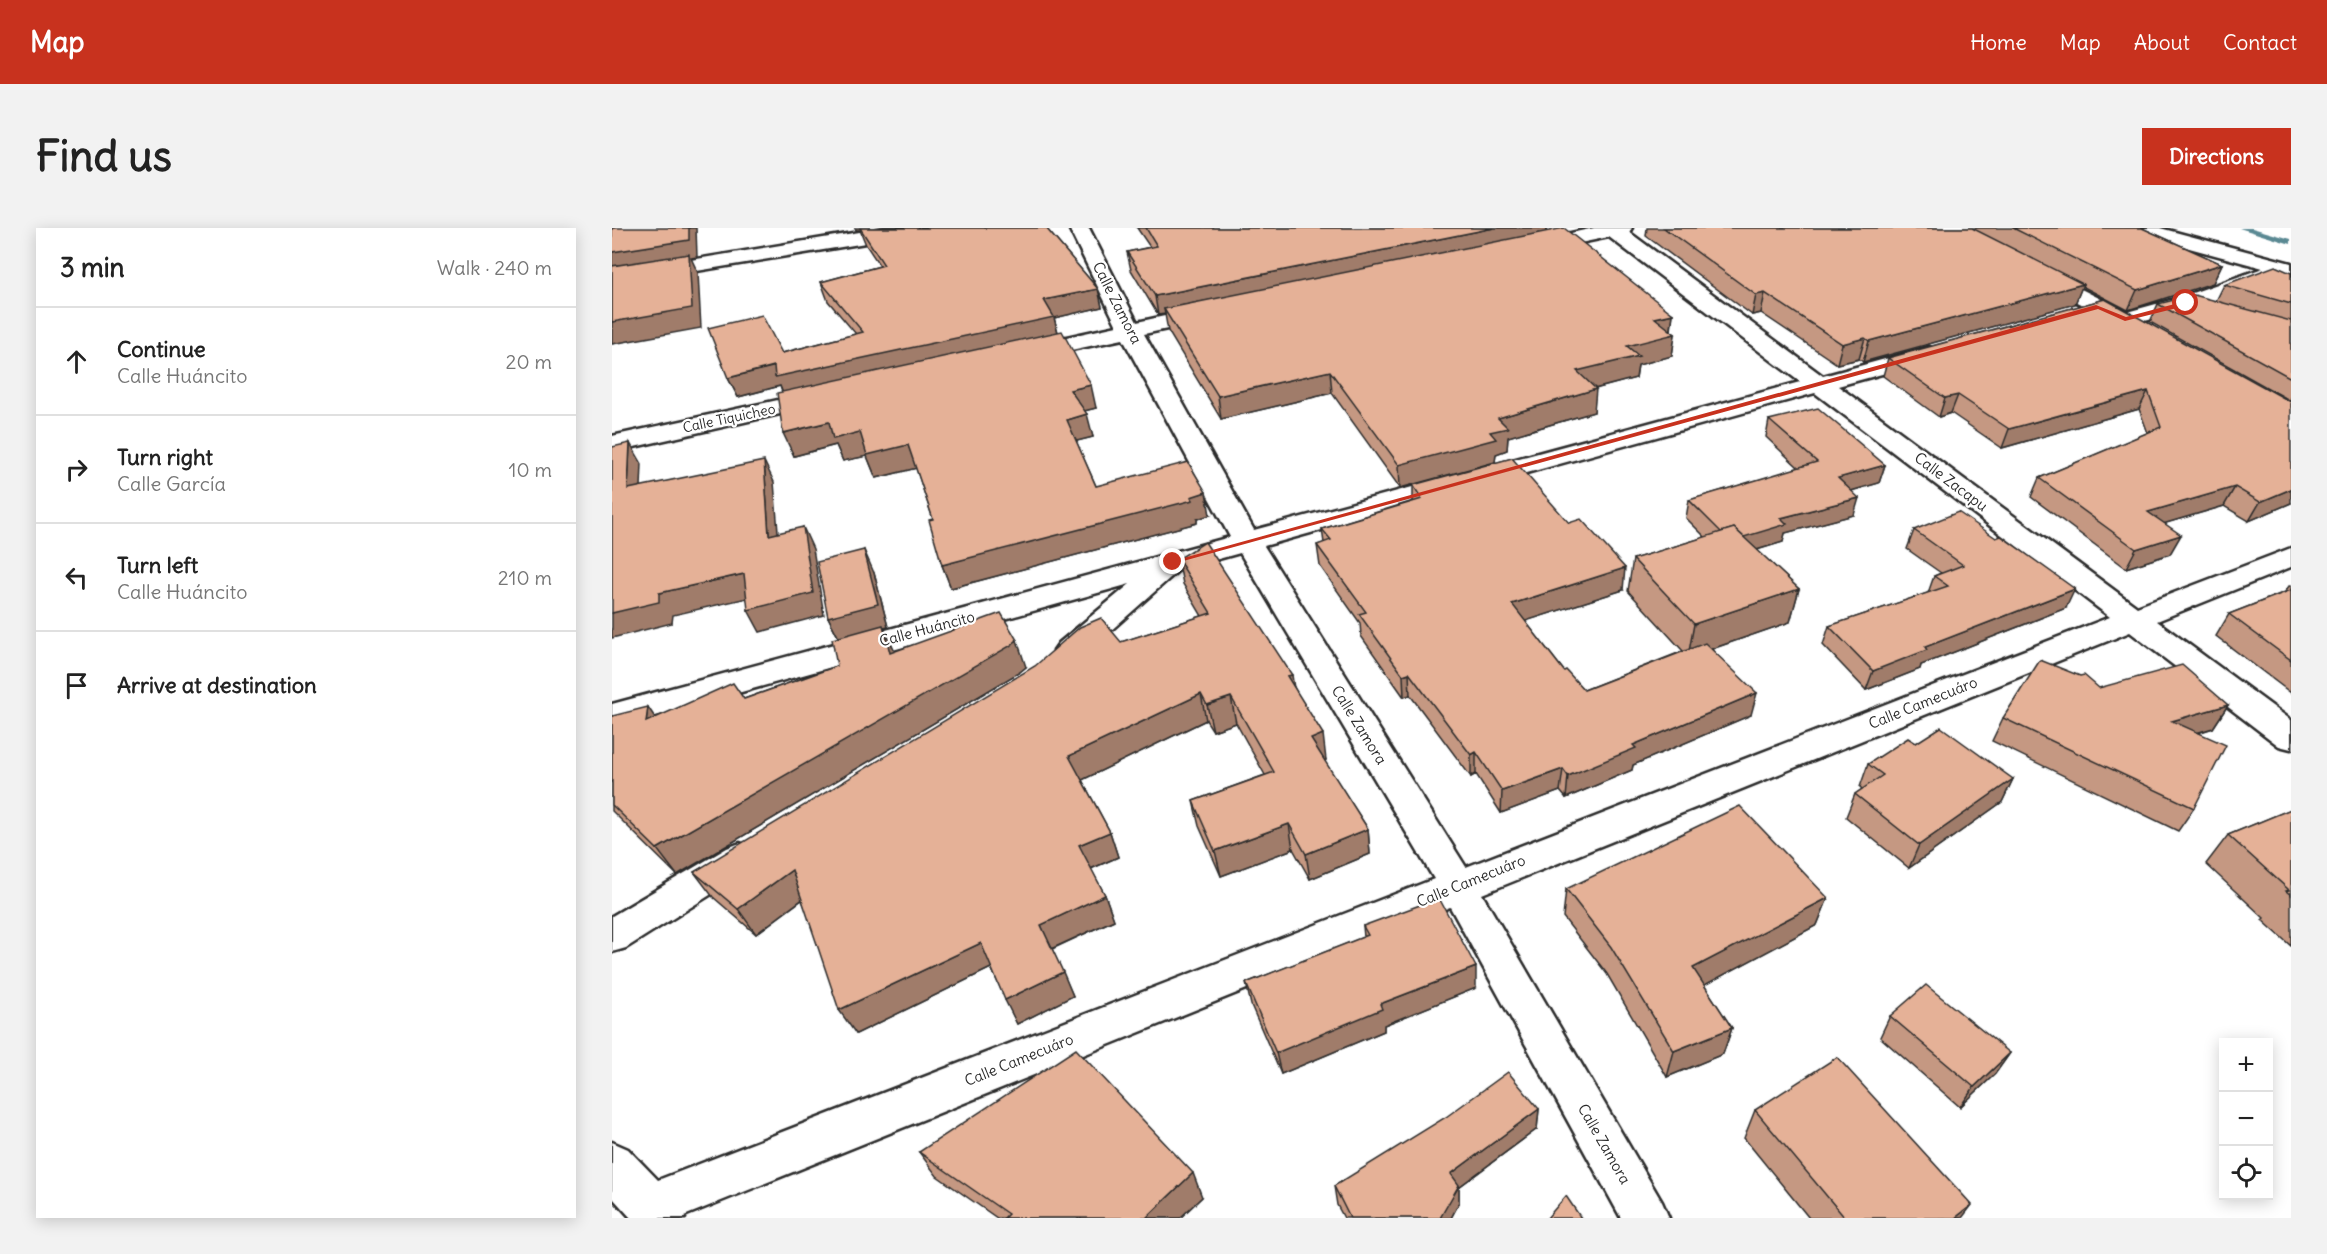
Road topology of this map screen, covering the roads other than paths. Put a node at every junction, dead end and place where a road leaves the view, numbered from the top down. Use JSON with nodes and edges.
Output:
{"nodes":[{"id":1,"x":920,"y":228,"type":"edge"},
{"id":2,"x":1079,"y":228,"type":"edge"},
{"id":3,"x":2137,"y":228,"type":"edge"},
{"id":4,"x":1615,"y":229,"type":"edge"},
{"id":5,"x":1509,"y":251,"type":"edge"},
{"id":6,"x":2019,"y":265,"type":"edge"},
{"id":7,"x":2287,"y":268,"type":"edge"},
{"id":8,"x":612,"y":279,"type":"edge"},
{"id":9,"x":2186,"y":303,"type":"junction"},
{"id":10,"x":2098,"y":306,"type":"junction"},
{"id":11,"x":1234,"y":308,"type":"edge"},
{"id":12,"x":2218,"y":312,"type":"edge"},
{"id":13,"x":2065,"y":316,"type":"edge"},
{"id":14,"x":2125,"y":320,"type":"junction"},
{"id":15,"x":1130,"y":330,"type":"junction"},
{"id":16,"x":2146,"y":331,"type":"edge"},
{"id":17,"x":1953,"y":347,"type":"edge"},
{"id":18,"x":1004,"y":358,"type":"edge"},
{"id":19,"x":1819,"y":384,"type":"junction"},
{"id":20,"x":842,"y":393,"type":"edge"},
{"id":21,"x":612,"y":444,"type":"edge"},
{"id":22,"x":1246,"y":542,"type":"junction"},
{"id":23,"x":2291,"y":557,"type":"edge"},
{"id":24,"x":1173,"y":562,"type":"junction"},
{"id":25,"x":2134,"y":619,"type":"junction"},
{"id":26,"x":1050,"y":667,"type":"edge"},
{"id":27,"x":612,"y":716,"type":"edge"},
{"id":28,"x":2291,"y":737,"type":"edge"},
{"id":29,"x":766,"y":843,"type":"edge"},
{"id":30,"x":1458,"y":886,"type":"junction"},
{"id":31,"x":612,"y":936,"type":"edge"},
{"id":32,"x":612,"y":1164,"type":"edge"},
{"id":33,"x":657,"y":1212,"type":"edge"},
{"id":34,"x":1646,"y":1218,"type":"edge"}],
"edges":[{"from":1,"to":8,"type":"street"},
{"from":2,"to":15,"type":"street","name":"Calle Zamora"},
{"from":3,"to":7,"type":"street"},
{"from":4,"to":5,"type":"street"},
{"from":4,"to":19,"type":"street","name":"Calle Zacapu"},
{"from":6,"to":10,"type":"street"},
{"from":7,"to":9,"type":"street"},
{"from":9,"to":12,"type":"street"},
{"from":9,"to":14,"type":"street"},
{"from":10,"to":13,"type":"street"},
{"from":10,"to":14,"type":"street"},
{"from":11,"to":15,"type":"street"},
{"from":14,"to":16,"type":"street"},
{"from":15,"to":18,"type":"street"},
{"from":15,"to":22,"type":"street","name":"Calle Zamora"},
{"from":17,"to":19,"type":"street","name":"Calle Huáncito"},
{"from":19,"to":22,"type":"street","name":"Calle Huáncito"},
{"from":19,"to":25,"type":"street","name":"Calle Zacapu"},
{"from":20,"to":21,"type":"street","name":"Calle Tiquicheo"},
{"from":22,"to":24,"type":"street","name":"Calle Huáncito"},
{"from":22,"to":30,"type":"street","name":"Calle Zamora"},
{"from":23,"to":25,"type":"street","name":"Calle Camecuáro"},
{"from":24,"to":26,"type":"street","name":"Calle Huáncito"},
{"from":24,"to":27,"type":"street","name":"Calle Huáncito"},
{"from":25,"to":28,"type":"street","name":"Calle Zacapu"},
{"from":25,"to":30,"type":"street","name":"Calle Camecuáro"},
{"from":29,"to":31,"type":"street"},
{"from":30,"to":33,"type":"street","name":"Calle Camecuáro"},
{"from":30,"to":34,"type":"street","name":"Calle Zamora"},
{"from":32,"to":33,"type":"street"}]}
